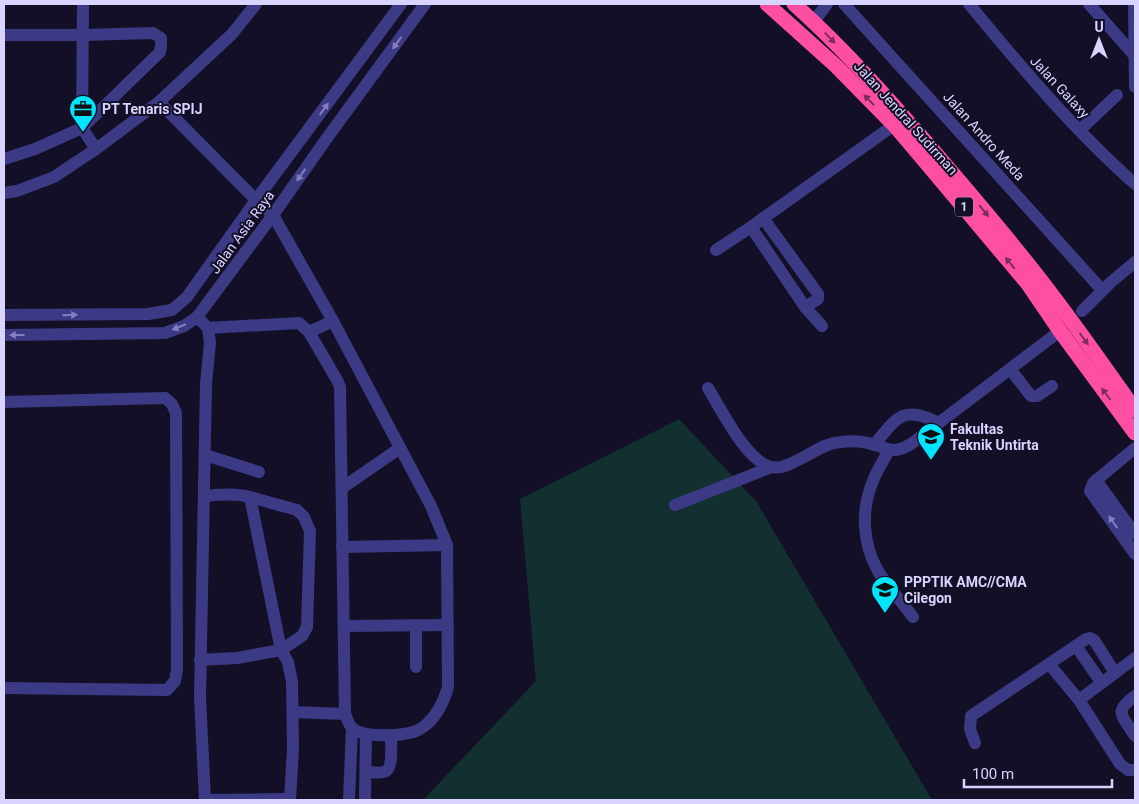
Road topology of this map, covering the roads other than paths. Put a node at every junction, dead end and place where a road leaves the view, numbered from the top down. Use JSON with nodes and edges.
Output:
{"nodes":[{"id":1,"x":83,"y":4,"type":"edge"},
{"id":2,"x":256,"y":4,"type":"edge"},
{"id":3,"x":401,"y":4,"type":"edge"},
{"id":4,"x":425,"y":4,"type":"edge"},
{"id":5,"x":767,"y":4,"type":"edge"},
{"id":6,"x":794,"y":4,"type":"edge"},
{"id":7,"x":826,"y":4,"type":"edge"},
{"id":8,"x":844,"y":4,"type":"edge"},
{"id":9,"x":969,"y":4,"type":"edge"},
{"id":10,"x":1089,"y":4,"type":"edge"},
{"id":11,"x":1134,"y":4,"type":"edge"},
{"id":12,"x":814,"y":21,"type":"junction"},
{"id":13,"x":4,"y":35,"type":"edge"},
{"id":14,"x":83,"y":35,"type":"junction"},
{"id":15,"x":1134,"y":55,"type":"edge"},
{"id":16,"x":1135,"y":87,"type":"edge"},
{"id":17,"x":339,"y":88,"type":"junction"},
{"id":18,"x":1117,"y":95,"type":"dead end"},
{"id":19,"x":356,"y":100,"type":"junction"},
{"id":20,"x":158,"y":102,"type":"junction"},
{"id":21,"x":894,"y":125,"type":"junction"},
{"id":22,"x":311,"y":126,"type":"junction"},
{"id":23,"x":82,"y":128,"type":"junction"},
{"id":24,"x":1080,"y":130,"type":"junction"},
{"id":25,"x":327,"y":138,"type":"junction"},
{"id":26,"x":96,"y":149,"type":"junction"},
{"id":27,"x":4,"y":158,"type":"edge"},
{"id":28,"x":1135,"y":184,"type":"edge"},
{"id":29,"x":4,"y":193,"type":"edge"},
{"id":30,"x":256,"y":200,"type":"junction"},
{"id":31,"x":273,"y":215,"type":"junction"},
{"id":32,"x":763,"y":218,"type":"junction"},
{"id":33,"x":751,"y":227,"type":"junction"},
{"id":34,"x":716,"y":250,"type":"dead end"},
{"id":35,"x":1135,"y":262,"type":"edge"},
{"id":36,"x":1102,"y":290,"type":"junction"},
{"id":37,"x":805,"y":307,"type":"junction"},
{"id":38,"x":1082,"y":311,"type":"dead end"},
{"id":39,"x":4,"y":315,"type":"edge"},
{"id":40,"x":41,"y":315,"type":"junction"},
{"id":41,"x":197,"y":317,"type":"junction"},
{"id":42,"x":333,"y":321,"type":"junction"},
{"id":43,"x":822,"y":326,"type":"dead end"},
{"id":44,"x":208,"y":328,"type":"junction"},
{"id":45,"x":1060,"y":331,"type":"junction"},
{"id":46,"x":309,"y":332,"type":"junction"},
{"id":47,"x":4,"y":335,"type":"edge"},
{"id":48,"x":42,"y":335,"type":"junction"},
{"id":49,"x":1010,"y":369,"type":"junction"},
{"id":50,"x":1052,"y":386,"type":"dead end"},
{"id":51,"x":708,"y":388,"type":"dead end"},
{"id":52,"x":4,"y":402,"type":"edge"},
{"id":53,"x":1135,"y":410,"type":"edge"},
{"id":54,"x":939,"y":423,"type":"junction"},
{"id":55,"x":1135,"y":433,"type":"edge"},
{"id":56,"x":874,"y":445,"type":"junction"},
{"id":57,"x":400,"y":448,"type":"junction"},
{"id":58,"x":1135,"y":448,"type":"edge"},
{"id":59,"x":889,"y":450,"type":"junction"},
{"id":60,"x":205,"y":455,"type":"junction"},
{"id":61,"x":772,"y":467,"type":"junction"},
{"id":62,"x":259,"y":472,"type":"dead end"},
{"id":63,"x":1096,"y":480,"type":"junction"},
{"id":64,"x":342,"y":488,"type":"junction"},
{"id":65,"x":205,"y":496,"type":"junction"},
{"id":66,"x":250,"y":497,"type":"junction"},
{"id":67,"x":675,"y":505,"type":"dead end"},
{"id":68,"x":1135,"y":534,"type":"edge"},
{"id":69,"x":447,"y":545,"type":"junction"},
{"id":70,"x":342,"y":548,"type":"junction"},
{"id":71,"x":1135,"y":554,"type":"edge"},
{"id":72,"x":913,"y":617,"type":"dead end"},
{"id":73,"x":416,"y":625,"type":"junction"},
{"id":74,"x":448,"y":625,"type":"junction"},
{"id":75,"x":344,"y":626,"type":"junction"},
{"id":76,"x":1076,"y":646,"type":"junction"},
{"id":77,"x":281,"y":650,"type":"junction"},
{"id":78,"x":1135,"y":658,"type":"edge"},
{"id":79,"x":200,"y":660,"type":"junction"},
{"id":80,"x":1049,"y":664,"type":"junction"},
{"id":81,"x":416,"y":667,"type":"dead end"},
{"id":82,"x":1115,"y":672,"type":"junction"},
{"id":83,"x":1102,"y":682,"type":"junction"},
{"id":84,"x":4,"y":688,"type":"edge"},
{"id":85,"x":1135,"y":696,"type":"edge"},
{"id":86,"x":1079,"y":700,"type":"junction"},
{"id":87,"x":293,"y":712,"type":"junction"},
{"id":88,"x":345,"y":714,"type":"junction"},
{"id":89,"x":352,"y":728,"type":"junction"},
{"id":90,"x":366,"y":734,"type":"junction"},
{"id":91,"x":391,"y":735,"type":"junction"},
{"id":92,"x":1135,"y":736,"type":"edge"},
{"id":93,"x":975,"y":743,"type":"dead end"},
{"id":94,"x":1135,"y":770,"type":"edge"},
{"id":95,"x":366,"y":772,"type":"junction"},
{"id":96,"x":205,"y":800,"type":"edge"},
{"id":97,"x":290,"y":800,"type":"edge"},
{"id":98,"x":349,"y":800,"type":"edge"},
{"id":99,"x":365,"y":800,"type":"edge"}],
"edges":[{"from":1,"to":14,"type":"street"},
{"from":2,"to":20,"type":"street"},
{"from":3,"to":17,"type":"street","name":"Jalan Asia Raya"},
{"from":4,"to":19,"type":"street","name":"Jalan Asia Raya","one_way":true},
{"from":21,"to":5,"type":"highway","name":"Jalan Jendral Sudirman","number":"1","one_way":true},
{"from":6,"to":12,"type":"highway","number":"1"},
{"from":7,"to":12,"type":"street"},
{"from":8,"to":36,"type":"street","name":"Jalan Andro Meda"},
{"from":9,"to":24,"type":"street","name":"Jalan Galaxy"},
{"from":10,"to":15,"type":"street"},
{"from":11,"to":15,"type":"street"},
{"from":12,"to":53,"type":"highway","number":"1","one_way":true},
{"from":13,"to":14,"type":"street"},
{"from":14,"to":23,"type":"street"},
{"from":14,"to":23,"type":"street"},
{"from":15,"to":16,"type":"street"},
{"from":17,"to":19,"type":"street"},
{"from":22,"to":17,"type":"street","name":"Jalan Asia Raya","one_way":true},
{"from":18,"to":24,"type":"street"},
{"from":19,"to":25,"type":"street","name":"Jalan Asia Raya"},
{"from":20,"to":26,"type":"street"},
{"from":20,"to":30,"type":"street"},
{"from":21,"to":32,"type":"street"},
{"from":45,"to":21,"type":"highway","name":"Jalan Jendral Sudirman","number":"1","one_way":true},
{"from":22,"to":25,"type":"street"},
{"from":22,"to":30,"type":"street","name":"Jalan Asia Raya"},
{"from":23,"to":26,"type":"street"},
{"from":23,"to":27,"type":"street"},
{"from":24,"to":28,"type":"street","name":"Jalan Galaxy"},
{"from":25,"to":31,"type":"street","name":"Jalan Asia Raya","one_way":true},
{"from":26,"to":29,"type":"street"},
{"from":30,"to":31,"type":"street"},
{"from":40,"to":30,"type":"street","name":"Jalan Asia Raya","one_way":true},
{"from":31,"to":41,"type":"street","name":"Jalan Asia Raya"},
{"from":31,"to":42,"type":"street"},
{"from":32,"to":33,"type":"street"},
{"from":32,"to":37,"type":"street"},
{"from":33,"to":34,"type":"street"},
{"from":33,"to":37,"type":"street"},
{"from":35,"to":36,"type":"street"},
{"from":36,"to":38,"type":"street"},
{"from":37,"to":43,"type":"street"},
{"from":39,"to":40,"type":"street","name":"Jalan Asia Raya"},
{"from":40,"to":48,"type":"street"},
{"from":41,"to":44,"type":"street"},
{"from":41,"to":48,"type":"street","name":"Jalan Asia Raya","one_way":true},
{"from":42,"to":46,"type":"street"},
{"from":42,"to":57,"type":"street"},
{"from":44,"to":46,"type":"street"},
{"from":44,"to":60,"type":"street"},
{"from":45,"to":49,"type":"street"},
{"from":55,"to":45,"type":"highway","name":"Jalan Jendral Sudirman","number":"1","one_way":true},
{"from":46,"to":64,"type":"street"},
{"from":48,"to":47,"type":"street","name":"Jalan Asia Raya","one_way":true},
{"from":49,"to":50,"type":"street"},
{"from":49,"to":54,"type":"street"},
{"from":51,"to":61,"type":"street"},
{"from":52,"to":84,"type":"street"},
{"from":54,"to":56,"type":"street"},
{"from":54,"to":59,"type":"street"},
{"from":56,"to":59,"type":"street"},
{"from":56,"to":61,"type":"street"},
{"from":57,"to":64,"type":"street"},
{"from":57,"to":69,"type":"street"},
{"from":58,"to":63,"type":"street"},
{"from":59,"to":72,"type":"street"},
{"from":60,"to":62,"type":"street"},
{"from":60,"to":65,"type":"street"},
{"from":61,"to":67,"type":"street"},
{"from":63,"to":68,"type":"street"},
{"from":71,"to":63,"type":"street","one_way":true},
{"from":64,"to":70,"type":"street"},
{"from":65,"to":66,"type":"street"},
{"from":65,"to":79,"type":"street"},
{"from":66,"to":77,"type":"street"},
{"from":66,"to":77,"type":"street"},
{"from":69,"to":70,"type":"street"},
{"from":69,"to":74,"type":"street"},
{"from":70,"to":75,"type":"street"},
{"from":73,"to":74,"type":"street"},
{"from":73,"to":75,"type":"street"},
{"from":73,"to":81,"type":"street"},
{"from":74,"to":91,"type":"street"},
{"from":75,"to":88,"type":"street"},
{"from":76,"to":80,"type":"street"},
{"from":76,"to":82,"type":"street"},
{"from":76,"to":83,"type":"street"},
{"from":77,"to":79,"type":"street"},
{"from":77,"to":87,"type":"street"},
{"from":78,"to":82,"type":"street"},
{"from":79,"to":96,"type":"street"},
{"from":80,"to":86,"type":"street"},
{"from":80,"to":93,"type":"street"},
{"from":82,"to":83,"type":"street"},
{"from":83,"to":86,"type":"street"},
{"from":85,"to":92,"type":"street"},
{"from":86,"to":94,"type":"street"},
{"from":87,"to":88,"type":"street"},
{"from":87,"to":97,"type":"street"},
{"from":88,"to":89,"type":"street"},
{"from":89,"to":90,"type":"street"},
{"from":89,"to":98,"type":"street"},
{"from":90,"to":91,"type":"street"},
{"from":90,"to":95,"type":"street"},
{"from":91,"to":95,"type":"street"},
{"from":95,"to":99,"type":"street"},
{"from":96,"to":97,"type":"street"}]}
